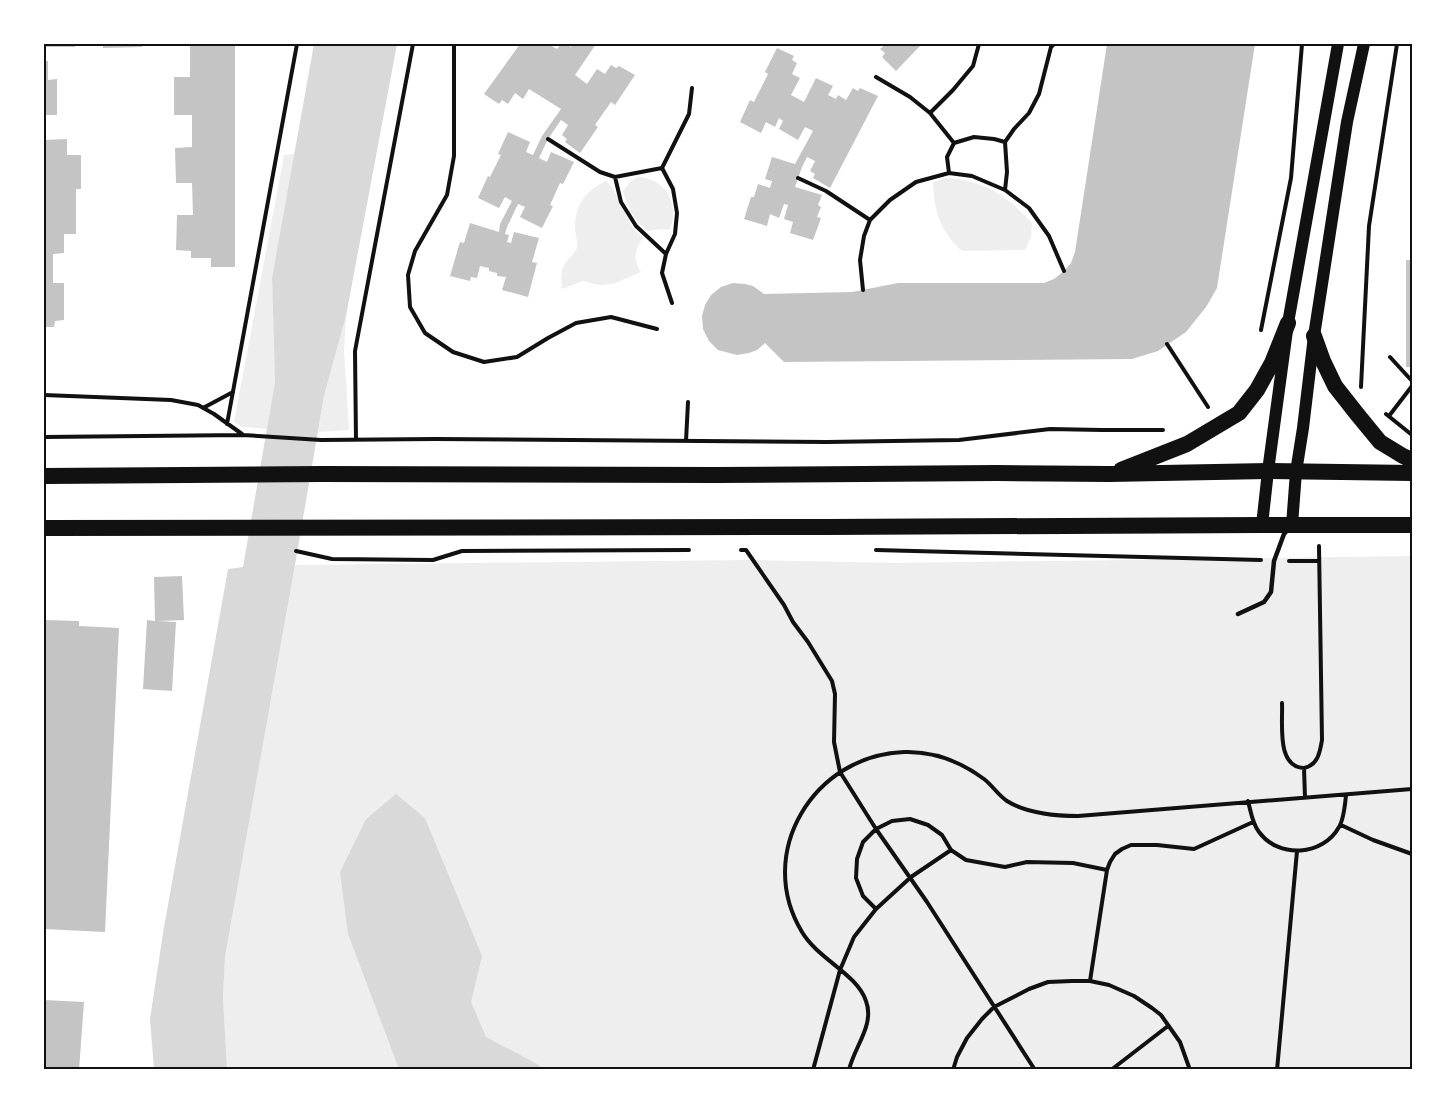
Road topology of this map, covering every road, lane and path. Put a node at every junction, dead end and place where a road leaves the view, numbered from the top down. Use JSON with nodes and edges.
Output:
{"nodes":[{"id":1,"x":297,"y":44,"type":"edge"},
{"id":2,"x":413,"y":44,"type":"edge"},
{"id":3,"x":454,"y":44,"type":"edge"},
{"id":4,"x":980,"y":44,"type":"edge"},
{"id":5,"x":1054,"y":44,"type":"edge"},
{"id":6,"x":1302,"y":44,"type":"edge"},
{"id":7,"x":1338,"y":44,"type":"edge"},
{"id":8,"x":1364,"y":44,"type":"edge"},
{"id":9,"x":1397,"y":44,"type":"edge"},
{"id":10,"x":876,"y":77,"type":"dead end"},
{"id":11,"x":692,"y":88,"type":"dead end"},
{"id":12,"x":930,"y":113,"type":"junction"},
{"id":13,"x":548,"y":139,"type":"dead end"},
{"id":14,"x":1005,"y":142,"type":"junction"},
{"id":15,"x":954,"y":143,"type":"junction"},
{"id":16,"x":662,"y":168,"type":"junction"},
{"id":17,"x":949,"y":173,"type":"junction"},
{"id":18,"x":615,"y":177,"type":"junction"},
{"id":19,"x":798,"y":178,"type":"dead end"},
{"id":20,"x":1005,"y":190,"type":"junction"},
{"id":21,"x":870,"y":220,"type":"junction"},
{"id":22,"x":666,"y":254,"type":"junction"},
{"id":23,"x":1064,"y":272,"type":"dead end"},
{"id":24,"x":863,"y":290,"type":"dead end"},
{"id":25,"x":672,"y":303,"type":"dead end"},
{"id":26,"x":1288,"y":323,"type":"junction"},
{"id":27,"x":657,"y":329,"type":"dead end"},
{"id":28,"x":1261,"y":330,"type":"dead end"},
{"id":29,"x":1314,"y":336,"type":"junction"},
{"id":30,"x":1167,"y":344,"type":"dead end"},
{"id":31,"x":1390,"y":357,"type":"dead end"},
{"id":32,"x":1413,"y":384,"type":"edge"},
{"id":33,"x":234,"y":392,"type":"junction"},
{"id":34,"x":44,"y":395,"type":"edge"},
{"id":35,"x":688,"y":402,"type":"dead end"},
{"id":36,"x":1216,"y":405,"type":"dead end"},
{"id":37,"x":203,"y":408,"type":"junction"},
{"id":38,"x":1357,"y":414,"type":"junction"},
{"id":39,"x":1388,"y":416,"type":"dead end"},
{"id":40,"x":227,"y":424,"type":"junction"},
{"id":41,"x":1170,"y":429,"type":"dead end"},
{"id":42,"x":243,"y":435,"type":"junction"},
{"id":43,"x":44,"y":437,"type":"edge"},
{"id":44,"x":356,"y":440,"type":"junction"},
{"id":45,"x":686,"y":441,"type":"junction"},
{"id":46,"x":1413,"y":460,"type":"edge"},
{"id":47,"x":1268,"y":471,"type":"junction"},
{"id":48,"x":1296,"y":472,"type":"junction"},
{"id":49,"x":1413,"y":473,"type":"edge"},
{"id":50,"x":1109,"y":474,"type":"junction"},
{"id":51,"x":44,"y":476,"type":"edge"},
{"id":52,"x":1262,"y":525,"type":"junction"},
{"id":53,"x":1292,"y":525,"type":"junction"},
{"id":54,"x":1318,"y":525,"type":"junction"},
{"id":55,"x":1413,"y":525,"type":"edge"},
{"id":56,"x":44,"y":528,"type":"edge"},
{"id":57,"x":698,"y":550,"type":"dead end"},
{"id":58,"x":734,"y":550,"type":"dead end"},
{"id":59,"x":746,"y":550,"type":"junction"},
{"id":60,"x":757,"y":550,"type":"dead end"},
{"id":61,"x":872,"y":550,"type":"dead end"},
{"id":62,"x":301,"y":551,"type":"dead end"},
{"id":63,"x":1274,"y":561,"type":"junction"},
{"id":64,"x":1319,"y":561,"type":"junction"},
{"id":65,"x":1238,"y":614,"type":"dead end"},
{"id":66,"x":1282,"y":703,"type":"dead end"},
{"id":67,"x":1304,"y":768,"type":"junction"},
{"id":68,"x":840,"y":772,"type":"junction"},
{"id":69,"x":1413,"y":789,"type":"edge"},
{"id":70,"x":1346,"y":795,"type":"junction"},
{"id":71,"x":1305,"y":798,"type":"junction"},
{"id":72,"x":1248,"y":801,"type":"junction"},
{"id":73,"x":1253,"y":822,"type":"junction"},
{"id":74,"x":1341,"y":825,"type":"junction"},
{"id":75,"x":876,"y":829,"type":"junction"},
{"id":76,"x":951,"y":850,"type":"junction"},
{"id":77,"x":1297,"y":851,"type":"junction"},
{"id":78,"x":1413,"y":854,"type":"edge"},
{"id":79,"x":1107,"y":870,"type":"junction"},
{"id":80,"x":911,"y":877,"type":"junction"},
{"id":81,"x":876,"y":909,"type":"junction"},
{"id":82,"x":840,"y":970,"type":"junction"},
{"id":83,"x":1090,"y":981,"type":"junction"},
{"id":84,"x":994,"y":1007,"type":"junction"},
{"id":85,"x":1168,"y":1026,"type":"junction"},
{"id":86,"x":813,"y":1070,"type":"edge"},
{"id":87,"x":849,"y":1070,"type":"edge"},
{"id":88,"x":953,"y":1070,"type":"edge"},
{"id":89,"x":1035,"y":1070,"type":"edge"},
{"id":90,"x":1111,"y":1070,"type":"edge"},
{"id":91,"x":1191,"y":1070,"type":"edge"},
{"id":92,"x":1277,"y":1070,"type":"edge"}],
"edges":[{"from":1,"to":33,"type":"path"},
{"from":2,"to":44,"type":"path"},
{"from":3,"to":27,"type":"path"},
{"from":4,"to":12,"type":"path"},
{"from":5,"to":14,"type":"path"},
{"from":6,"to":28,"type":"path"},
{"from":7,"to":26,"type":"main road"},
{"from":8,"to":29,"type":"main road"},
{"from":9,"to":38,"type":"path"},
{"from":10,"to":12,"type":"path"},
{"from":11,"to":16,"type":"path"},
{"from":12,"to":15,"type":"path"},
{"from":13,"to":18,"type":"path"},
{"from":14,"to":15,"type":"path"},
{"from":14,"to":20,"type":"path"},
{"from":15,"to":17,"type":"path"},
{"from":16,"to":18,"type":"path"},
{"from":16,"to":22,"type":"path"},
{"from":17,"to":20,"type":"path"},
{"from":17,"to":21,"type":"path"},
{"from":18,"to":22,"type":"path"},
{"from":19,"to":21,"type":"path"},
{"from":20,"to":23,"type":"path"},
{"from":21,"to":24,"type":"path"},
{"from":22,"to":25,"type":"path"},
{"from":26,"to":47,"type":"main road"},
{"from":26,"to":50,"type":"highway"},
{"from":29,"to":38,"type":"highway"},
{"from":29,"to":48,"type":"main road"},
{"from":30,"to":36,"type":"path"},
{"from":31,"to":32,"type":"path"},
{"from":32,"to":39,"type":"path"},
{"from":33,"to":37,"type":"path"},
{"from":33,"to":40,"type":"path"},
{"from":34,"to":37,"type":"path"},
{"from":35,"to":45,"type":"path"},
{"from":37,"to":40,"type":"path"},
{"from":38,"to":46,"type":"highway"},
{"from":40,"to":42,"type":"path"},
{"from":41,"to":45,"type":"path"},
{"from":42,"to":43,"type":"path"},
{"from":42,"to":44,"type":"path"},
{"from":44,"to":45,"type":"path"},
{"from":47,"to":48,"type":"highway"},
{"from":47,"to":50,"type":"highway"},
{"from":47,"to":52,"type":"main road"},
{"from":48,"to":49,"type":"highway"},
{"from":48,"to":53,"type":"main road"},
{"from":50,"to":51,"type":"highway"},
{"from":52,"to":53,"type":"highway"},
{"from":52,"to":56,"type":"highway"},
{"from":53,"to":54,"type":"highway"},
{"from":53,"to":63,"type":"lane"},
{"from":54,"to":55,"type":"highway"},
{"from":54,"to":64,"type":"path"},
{"from":57,"to":62,"type":"path"},
{"from":58,"to":59,"type":"path"},
{"from":59,"to":60,"type":"path"},
{"from":59,"to":68,"type":"path"},
{"from":61,"to":63,"type":"path"},
{"from":63,"to":64,"type":"path"},
{"from":63,"to":65,"type":"lane"},
{"from":64,"to":67,"type":"path"},
{"from":66,"to":67,"type":"path"},
{"from":67,"to":71,"type":"path"},
{"from":68,"to":72,"type":"path"},
{"from":68,"to":75,"type":"path"},
{"from":68,"to":82,"type":"path"},
{"from":69,"to":70,"type":"path"},
{"from":70,"to":71,"type":"path"},
{"from":70,"to":74,"type":"path"},
{"from":71,"to":72,"type":"path"},
{"from":72,"to":73,"type":"path"},
{"from":73,"to":77,"type":"path"},
{"from":73,"to":79,"type":"path"},
{"from":74,"to":77,"type":"path"},
{"from":74,"to":78,"type":"path"},
{"from":75,"to":76,"type":"path"},
{"from":75,"to":80,"type":"path"},
{"from":75,"to":81,"type":"path"},
{"from":76,"to":79,"type":"path"},
{"from":76,"to":80,"type":"path"},
{"from":77,"to":92,"type":"path"},
{"from":79,"to":83,"type":"path"},
{"from":80,"to":81,"type":"path"},
{"from":80,"to":84,"type":"path"},
{"from":81,"to":82,"type":"path"},
{"from":82,"to":86,"type":"path"},
{"from":82,"to":87,"type":"path"},
{"from":83,"to":84,"type":"path"},
{"from":83,"to":85,"type":"path"},
{"from":84,"to":88,"type":"path"},
{"from":84,"to":89,"type":"path"},
{"from":85,"to":90,"type":"path"},
{"from":85,"to":91,"type":"path"}]}
